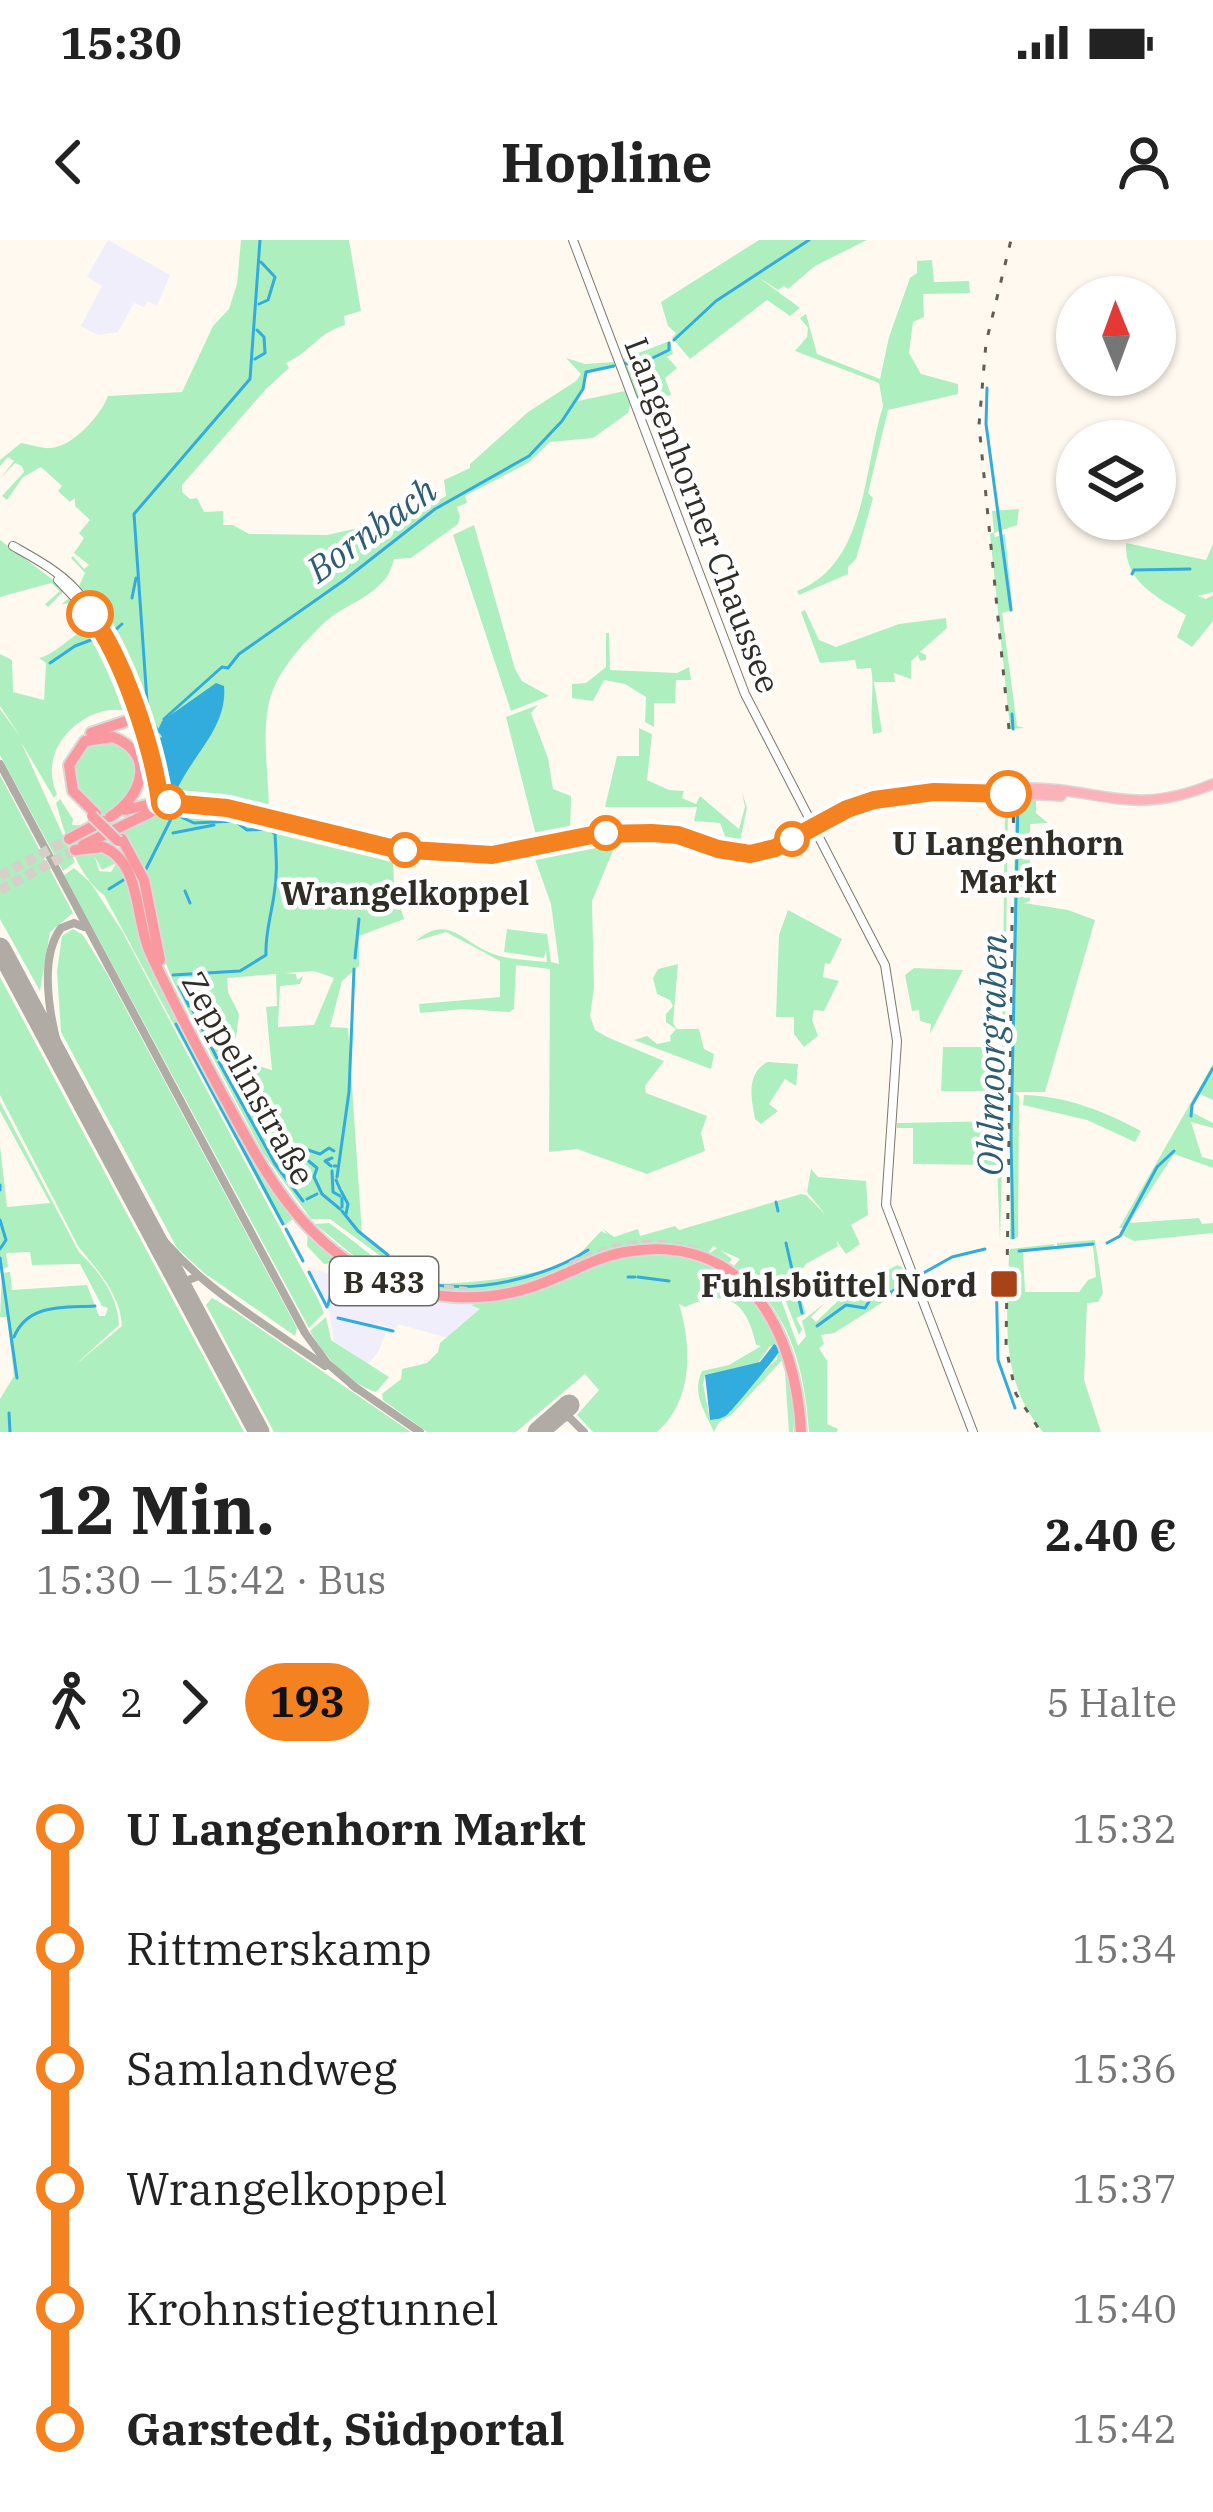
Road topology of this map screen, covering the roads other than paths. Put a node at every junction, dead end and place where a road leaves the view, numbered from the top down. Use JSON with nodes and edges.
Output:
{"nodes":[{"id":1,"x":573,"y":240,"type":"edge"},
{"id":2,"x":8,"y":542,"type":"dead end"},
{"id":3,"x":136,"y":719,"type":"junction"},
{"id":4,"x":88,"y":740,"type":"junction"},
{"id":5,"x":1213,"y":786,"type":"edge"},
{"id":6,"x":156,"y":807,"type":"junction"},
{"id":7,"x":94,"y":815,"type":"junction"},
{"id":8,"x":110,"y":817,"type":"junction"},
{"id":9,"x":817,"y":832,"type":"junction"},
{"id":10,"x":120,"y":840,"type":"junction"},
{"id":11,"x":72,"y":844,"type":"junction"},
{"id":12,"x":155,"y":962,"type":"junction"},
{"id":13,"x":706,"y":1255,"type":"tunnel mouth"},
{"id":14,"x":369,"y":1268,"type":"dead end"},
{"id":15,"x":800,"y":1432,"type":"edge"},
{"id":16,"x":973,"y":1432,"type":"edge"}],
"edges":[{"from":1,"to":9,"type":"main road","name":"Langenhorner Chaussee"},
{"from":2,"to":3,"type":"main road"},
{"from":3,"to":4,"type":"highway"},
{"from":3,"to":6,"type":"main road"},
{"from":3,"to":7,"type":"highway","number":"B 433"},
{"from":4,"to":7,"type":"highway","number":"B 433"},
{"from":4,"to":8,"type":"highway"},
{"from":5,"to":9,"type":"main road"},
{"from":6,"to":8,"type":"highway"},
{"from":6,"to":9,"type":"main road"},
{"from":6,"to":11,"type":"highway"},
{"from":7,"to":10,"type":"highway","number":"B 433","bridge":true},
{"from":8,"to":11,"type":"highway"},
{"from":9,"to":16,"type":"main road","name":"Langenhorner Chaussee"},
{"from":10,"to":12,"type":"highway","number":"B 433"},
{"from":10,"to":14,"type":"highway","name":"Zeppelinstraße","number":"B 433"},
{"from":11,"to":12,"type":"highway","number":"B 433"},
{"from":12,"to":15,"type":"highway","name":"Zeppelinstraße","number":"B 433"},
{"from":13,"to":15,"type":"highway"}]}
